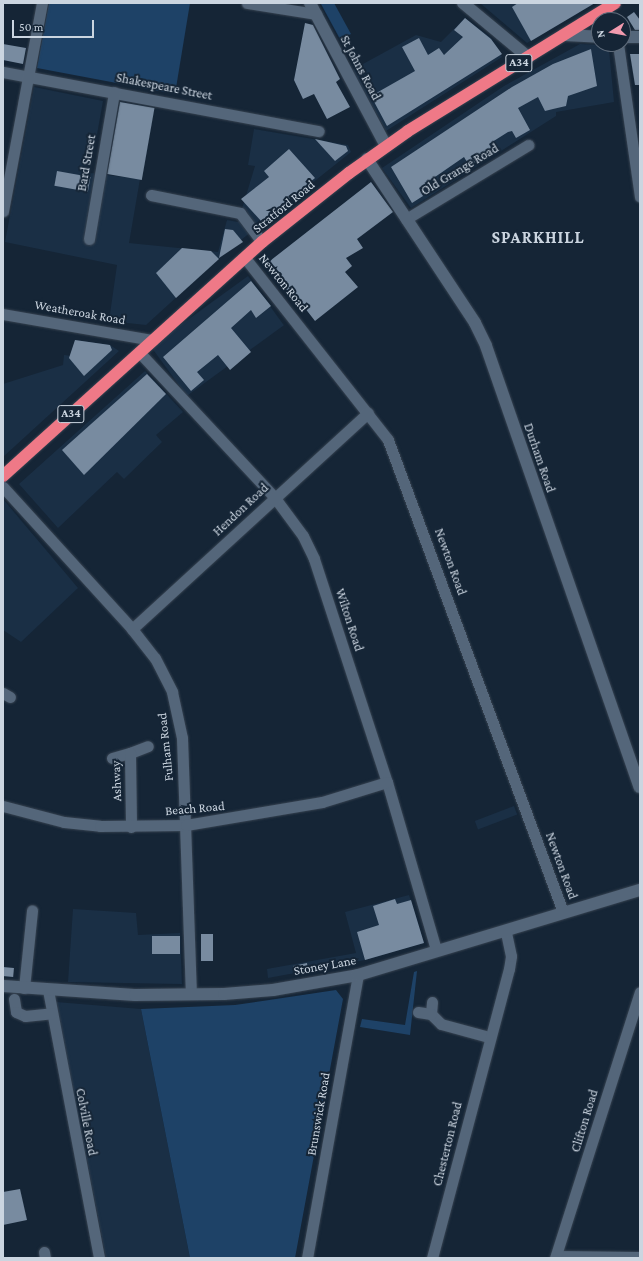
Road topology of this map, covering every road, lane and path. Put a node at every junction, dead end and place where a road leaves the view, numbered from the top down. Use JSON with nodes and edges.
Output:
{"nodes":[{"id":1,"x":42,"y":3,"type":"edge"},
{"id":2,"x":247,"y":3,"type":"edge"},
{"id":3,"x":310,"y":3,"type":"edge"},
{"id":4,"x":463,"y":3,"type":"edge"},
{"id":5,"x":614,"y":3,"type":"edge"},
{"id":6,"x":316,"y":14,"type":"junction"},
{"id":7,"x":565,"y":35,"type":"junction"},
{"id":8,"x":591,"y":37,"type":"edge"},
{"id":9,"x":619,"y":52,"type":"edge"},
{"id":10,"x":528,"y":57,"type":"junction"},
{"id":11,"x":3,"y":72,"type":"edge"},
{"id":12,"x":28,"y":76,"type":"junction"},
{"id":13,"x":114,"y":92,"type":"junction"},
{"id":14,"x":319,"y":130,"type":"dead end"},
{"id":15,"x":528,"y":145,"type":"dead end"},
{"id":16,"x":386,"y":146,"type":"junction"},
{"id":17,"x":367,"y":159,"type":"junction"},
{"id":18,"x":639,"y":181,"type":"edge"},
{"id":19,"x":151,"y":195,"type":"dead end"},
{"id":20,"x":640,"y":196,"type":"edge"},
{"id":21,"x":3,"y":211,"type":"edge"},
{"id":22,"x":406,"y":219,"type":"junction"},
{"id":23,"x":89,"y":239,"type":"dead end"},
{"id":24,"x":262,"y":242,"type":"junction"},
{"id":25,"x":245,"y":258,"type":"junction"},
{"id":26,"x":3,"y":314,"type":"edge"},
{"id":27,"x":152,"y":340,"type":"junction"},
{"id":28,"x":139,"y":352,"type":"junction"},
{"id":29,"x":368,"y":413,"type":"junction"},
{"id":30,"x":3,"y":476,"type":"edge"},
{"id":31,"x":3,"y":487,"type":"edge"},
{"id":32,"x":275,"y":498,"type":"junction"},
{"id":33,"x":132,"y":628,"type":"junction"},
{"id":34,"x":148,"y":746,"type":"dead end"},
{"id":35,"x":130,"y":753,"type":"junction"},
{"id":36,"x":112,"y":758,"type":"dead end"},
{"id":37,"x":386,"y":782,"type":"junction"},
{"id":38,"x":640,"y":788,"type":"edge"},
{"id":39,"x":3,"y":806,"type":"edge"},
{"id":40,"x":186,"y":825,"type":"junction"},
{"id":41,"x":131,"y":827,"type":"junction"},
{"id":42,"x":640,"y":890,"type":"edge"},
{"id":43,"x":32,"y":910,"type":"dead end"},
{"id":44,"x":563,"y":912,"type":"junction"},
{"id":45,"x":506,"y":932,"type":"junction"},
{"id":46,"x":436,"y":950,"type":"junction"},
{"id":47,"x":358,"y":975,"type":"junction"},
{"id":48,"x":3,"y":986,"type":"edge"},
{"id":49,"x":24,"y":988,"type":"junction"},
{"id":50,"x":48,"y":990,"type":"junction"},
{"id":51,"x":640,"y":992,"type":"edge"},
{"id":52,"x":191,"y":994,"type":"junction"},
{"id":53,"x":14,"y":999,"type":"dead end"},
{"id":54,"x":432,"y":1002,"type":"dead end"},
{"id":55,"x":418,"y":1012,"type":"dead end"},
{"id":56,"x":52,"y":1014,"type":"junction"},
{"id":57,"x":431,"y":1014,"type":"junction"},
{"id":58,"x":489,"y":1037,"type":"junction"},
{"id":59,"x":555,"y":1257,"type":"edge"},
{"id":60,"x":640,"y":1257,"type":"edge"},
{"id":61,"x":99,"y":1258,"type":"edge"},
{"id":62,"x":307,"y":1258,"type":"edge"},
{"id":63,"x":432,"y":1258,"type":"edge"}],
"edges":[{"from":1,"to":12,"type":"street"},
{"from":2,"to":6,"type":"street"},
{"from":3,"to":6,"type":"street","name":"St Johns Road"},
{"from":4,"to":10,"type":"street"},
{"from":5,"to":7,"type":"highway","name":"Stratford Road","number":"A34"},
{"from":6,"to":16,"type":"street","name":"St Johns Road"},
{"from":7,"to":8,"type":"street"},
{"from":7,"to":10,"type":"highway","name":"Stratford Road","number":"A34"},
{"from":9,"to":18,"type":"street"},
{"from":10,"to":16,"type":"highway","name":"Stratford Road","number":"A34"},
{"from":11,"to":12,"type":"street","name":"Shakespeare Street"},
{"from":12,"to":13,"type":"street","name":"Shakespeare Street"},
{"from":12,"to":21,"type":"street"},
{"from":13,"to":14,"type":"street","name":"Shakespeare Street"},
{"from":13,"to":23,"type":"street","name":"Bard Street"},
{"from":15,"to":22,"type":"street","name":"Old Grange Road"},
{"from":16,"to":17,"type":"highway","name":"Stratford Road","number":"A34"},
{"from":17,"to":22,"type":"street","name":"Durham Road"},
{"from":17,"to":24,"type":"highway","name":"Stratford Road","number":"A34"},
{"from":18,"to":20,"type":"street"},
{"from":19,"to":24,"type":"street"},
{"from":22,"to":38,"type":"street","name":"Durham Road"},
{"from":24,"to":25,"type":"highway","name":"Stratford Road","number":"A34"},
{"from":25,"to":27,"type":"highway","name":"Stratford Road","number":"A34"},
{"from":25,"to":29,"type":"street","name":"Newton Road"},
{"from":26,"to":27,"type":"street","name":"Weatheroak Road"},
{"from":27,"to":28,"type":"highway","name":"Stratford Road","number":"A34"},
{"from":28,"to":30,"type":"highway","name":"Stratford Road","number":"A34"},
{"from":28,"to":32,"type":"street","name":"Wilton Road"},
{"from":29,"to":32,"type":"street","name":"Hendon Road"},
{"from":29,"to":44,"type":"street","name":"Newton Road"},
{"from":31,"to":33,"type":"street","name":"Fulham Road"},
{"from":32,"to":33,"type":"street","name":"Hendon Road"},
{"from":32,"to":37,"type":"street","name":"Wilton Road"},
{"from":33,"to":40,"type":"street","name":"Fulham Road"},
{"from":34,"to":35,"type":"street"},
{"from":35,"to":36,"type":"street","name":"Ashway"},
{"from":35,"to":41,"type":"street","name":"Ashway"},
{"from":37,"to":40,"type":"street","name":"Beach Road"},
{"from":37,"to":46,"type":"street","name":"Wilton Road"},
{"from":39,"to":41,"type":"street","name":"Beach Road"},
{"from":40,"to":41,"type":"street","name":"Beach Road"},
{"from":40,"to":52,"type":"street","name":"Fulham Road"},
{"from":42,"to":44,"type":"street","name":"Stoney Lane"},
{"from":43,"to":49,"type":"street"},
{"from":44,"to":45,"type":"street","name":"Stoney Lane"},
{"from":45,"to":46,"type":"street","name":"Stoney Lane"},
{"from":45,"to":58,"type":"street","name":"Chesterton Road"},
{"from":46,"to":47,"type":"street","name":"Stoney Lane"},
{"from":47,"to":52,"type":"street","name":"Stoney Lane"},
{"from":47,"to":62,"type":"street","name":"Brunswick Road"},
{"from":48,"to":49,"type":"street","name":"Stoney Lane"},
{"from":49,"to":50,"type":"street","name":"Stoney Lane"},
{"from":50,"to":52,"type":"street","name":"Stoney Lane"},
{"from":50,"to":56,"type":"street","name":"Colville Road"},
{"from":51,"to":59,"type":"street","name":"Clifton Road"},
{"from":53,"to":56,"type":"street"},
{"from":54,"to":57,"type":"street"},
{"from":55,"to":57,"type":"street"},
{"from":56,"to":61,"type":"street","name":"Colville Road"},
{"from":57,"to":58,"type":"street"},
{"from":58,"to":63,"type":"street","name":"Chesterton Road"},
{"from":59,"to":60,"type":"street"}]}
